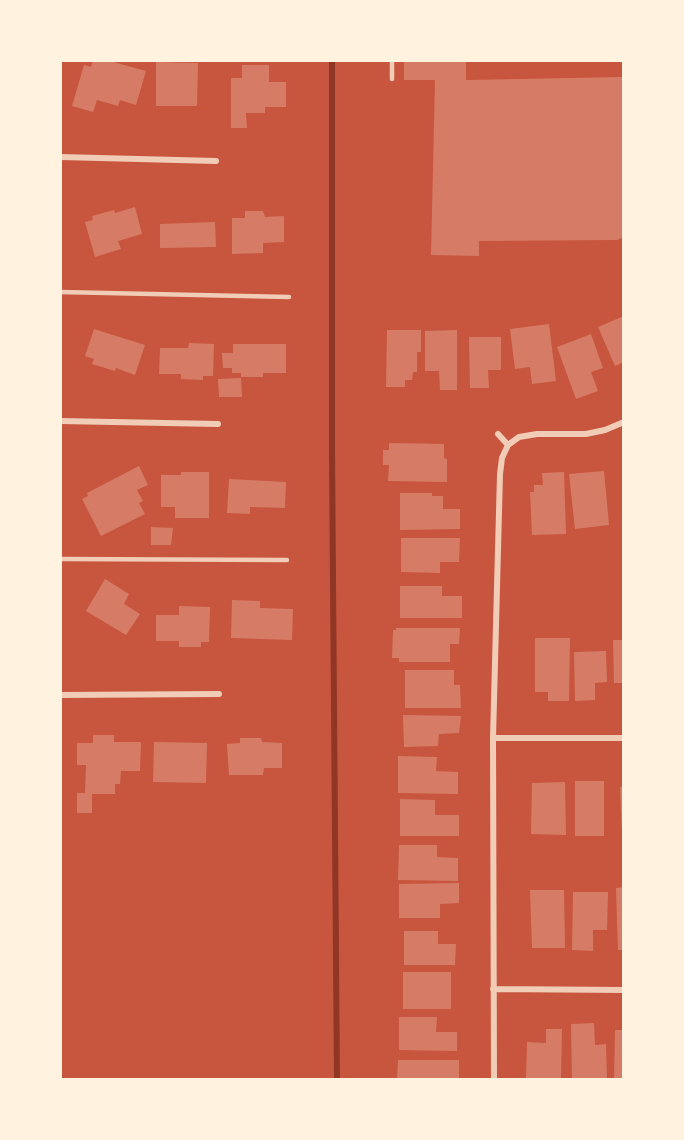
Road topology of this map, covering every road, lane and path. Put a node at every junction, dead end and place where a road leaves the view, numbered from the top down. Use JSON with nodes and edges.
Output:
{"nodes":[{"id":1,"x":392,"y":60,"type":"edge"},
{"id":2,"x":392,"y":79,"type":"dead end"},
{"id":3,"x":60,"y":157,"type":"edge"},
{"id":4,"x":216,"y":161,"type":"dead end"},
{"id":5,"x":60,"y":292,"type":"edge"},
{"id":6,"x":289,"y":297,"type":"dead end"},
{"id":7,"x":60,"y":421,"type":"edge"},
{"id":8,"x":624,"y":422,"type":"edge"},
{"id":9,"x":218,"y":424,"type":"dead end"},
{"id":10,"x":498,"y":434,"type":"dead end"},
{"id":11,"x":508,"y":445,"type":"junction"},
{"id":12,"x":60,"y":559,"type":"edge"},
{"id":13,"x":286,"y":560,"type":"dead end"},
{"id":14,"x":219,"y":694,"type":"dead end"},
{"id":15,"x":60,"y":695,"type":"edge"},
{"id":16,"x":493,"y":738,"type":"junction"},
{"id":17,"x":624,"y":738,"type":"edge"},
{"id":18,"x":493,"y":989,"type":"junction"},
{"id":19,"x":624,"y":990,"type":"edge"},
{"id":20,"x":494,"y":1080,"type":"edge"}],
"edges":[{"from":1,"to":2,"type":"lane"},
{"from":3,"to":4,"type":"street"},
{"from":5,"to":6,"type":"lane"},
{"from":7,"to":9,"type":"street"},
{"from":8,"to":11,"type":"street"},
{"from":10,"to":11,"type":"street"},
{"from":11,"to":16,"type":"street"},
{"from":12,"to":13,"type":"lane"},
{"from":14,"to":15,"type":"street"},
{"from":16,"to":17,"type":"street"},
{"from":16,"to":18,"type":"street"},
{"from":18,"to":19,"type":"street"},
{"from":18,"to":20,"type":"street"}]}
